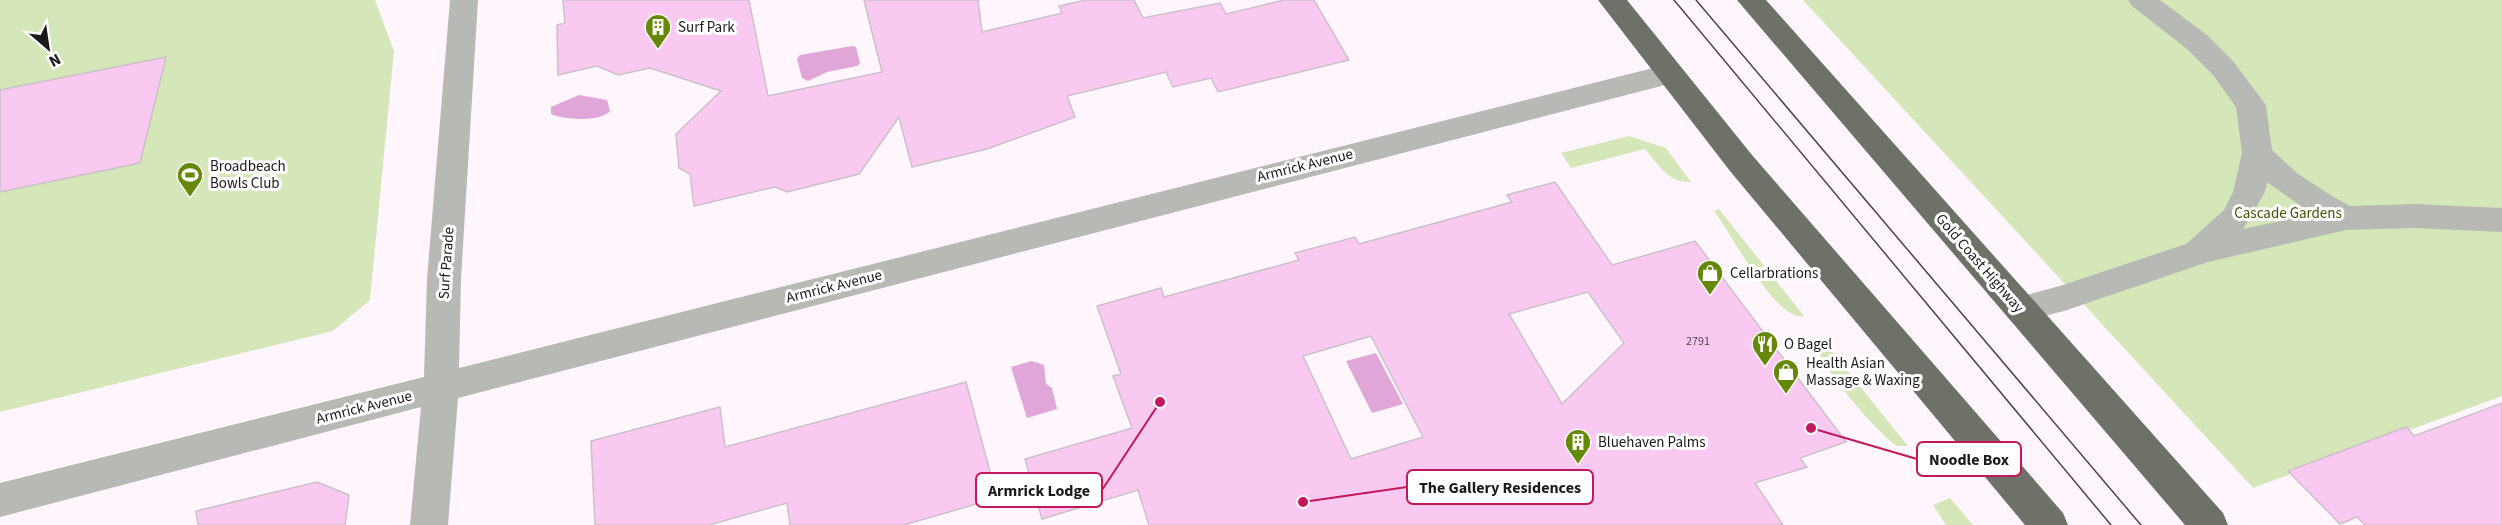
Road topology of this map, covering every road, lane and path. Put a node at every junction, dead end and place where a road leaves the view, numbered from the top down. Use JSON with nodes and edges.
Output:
{"nodes":[{"id":1,"x":464,"y":0,"type":"edge"},
{"id":2,"x":1612,"y":0,"type":"edge"},
{"id":3,"x":1751,"y":0,"type":"edge"},
{"id":4,"x":2142,"y":0,"type":"edge"},
{"id":5,"x":1669,"y":74,"type":"junction"},
{"id":6,"x":2257,"y":153,"type":"junction"},
{"id":7,"x":2346,"y":218,"type":"junction"},
{"id":8,"x":2502,"y":220,"type":"edge"},
{"id":9,"x":2198,"y":253,"type":"junction"},
{"id":10,"x":2020,"y":309,"type":"junction"},
{"id":11,"x":441,"y":387,"type":"junction"},
{"id":12,"x":0,"y":500,"type":"edge"},
{"id":13,"x":429,"y":525,"type":"edge"},
{"id":14,"x":2049,"y":525,"type":"edge"},
{"id":15,"x":2209,"y":525,"type":"edge"}],
"edges":[{"from":1,"to":11,"type":"street","name":"Surf Parade"},
{"from":2,"to":5,"type":"highway"},
{"from":3,"to":10,"type":"highway","name":"Gold Coast Highway"},
{"from":4,"to":6,"type":"street"},
{"from":5,"to":11,"type":"street","name":"Armrick Avenue"},
{"from":5,"to":14,"type":"highway"},
{"from":6,"to":7,"type":"street"},
{"from":6,"to":9,"type":"street"},
{"from":7,"to":8,"type":"street"},
{"from":7,"to":9,"type":"street"},
{"from":9,"to":10,"type":"street"},
{"from":10,"to":15,"type":"highway","name":"Gold Coast Highway"},
{"from":11,"to":12,"type":"street","name":"Armrick Avenue"},
{"from":11,"to":13,"type":"street","name":"Surf Parade"}]}
